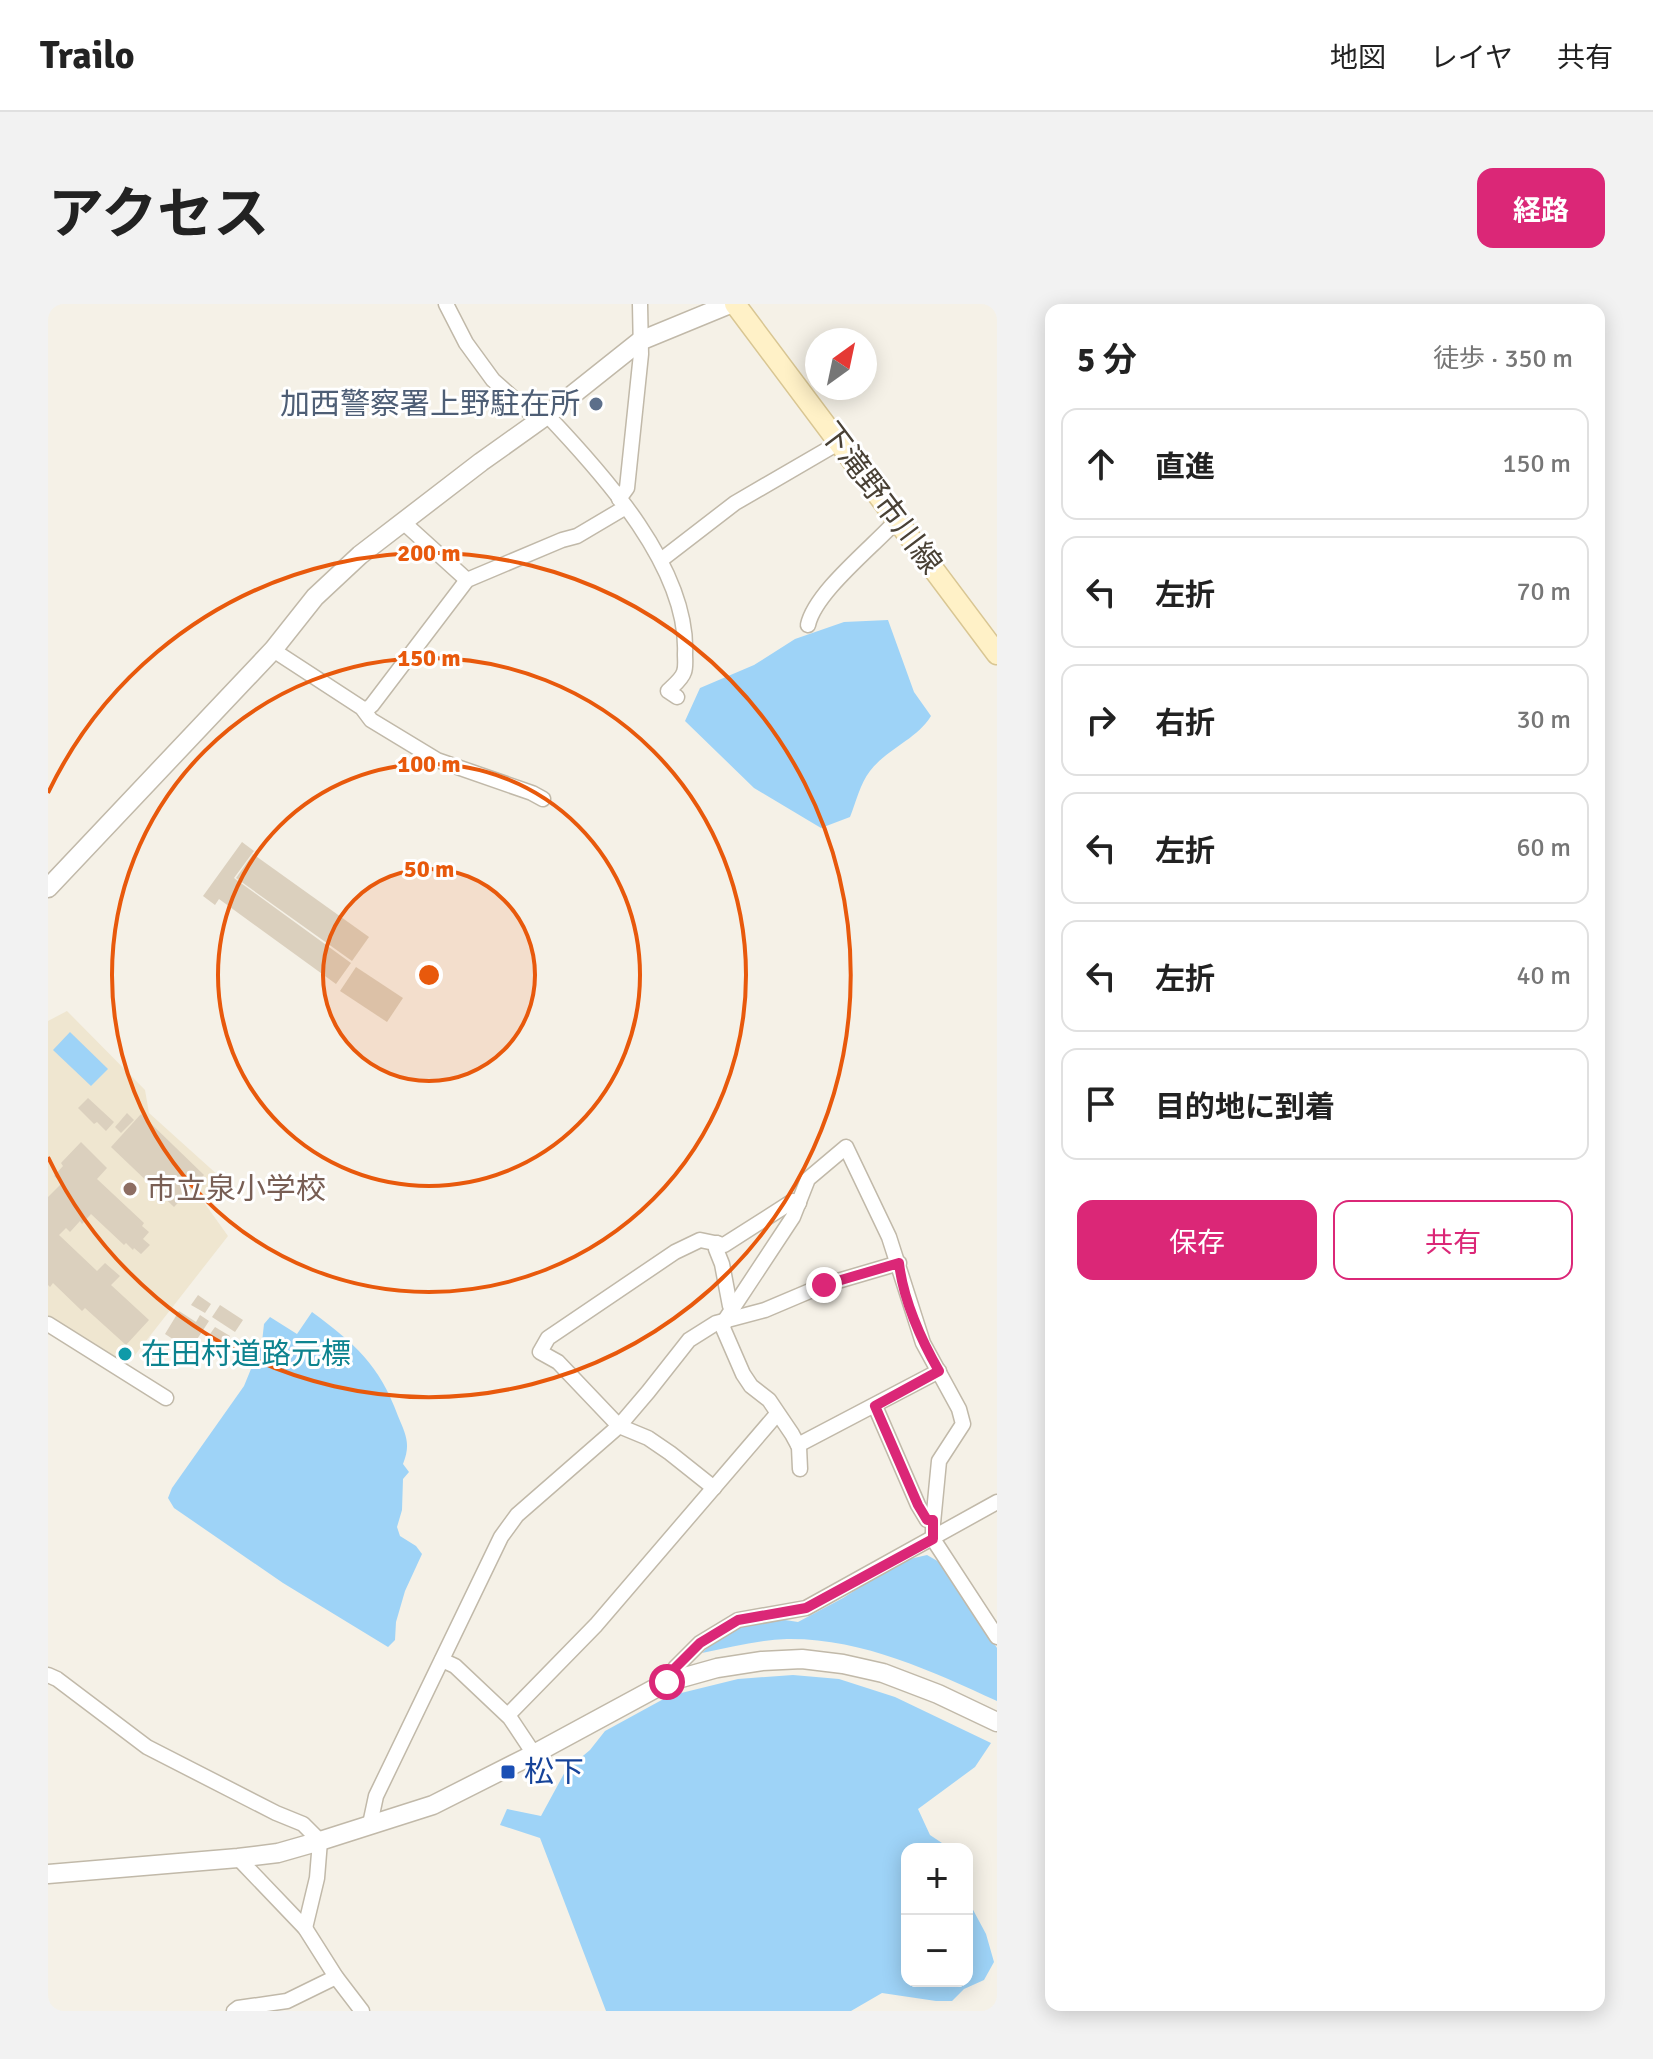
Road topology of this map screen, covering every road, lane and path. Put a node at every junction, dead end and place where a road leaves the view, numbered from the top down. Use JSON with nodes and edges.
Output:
{"nodes":[{"id":1,"x":446,"y":304,"type":"edge"},
{"id":2,"x":640,"y":304,"type":"edge"},
{"id":3,"x":732,"y":304,"type":"edge"},
{"id":4,"x":640,"y":341,"type":"junction"},
{"id":5,"x":543,"y":418,"type":"junction"},
{"id":6,"x":840,"y":442,"type":"junction"},
{"id":7,"x":622,"y":503,"type":"junction"},
{"id":8,"x":897,"y":520,"type":"junction"},
{"id":9,"x":403,"y":522,"type":"junction"},
{"id":10,"x":661,"y":560,"type":"junction"},
{"id":11,"x":467,"y":580,"type":"junction"},
{"id":12,"x":808,"y":625,"type":"dead end"},
{"id":13,"x":273,"y":650,"type":"junction"},
{"id":14,"x":997,"y":654,"type":"edge"},
{"id":15,"x":677,"y":697,"type":"dead end"},
{"id":16,"x":365,"y":711,"type":"junction"},
{"id":17,"x":543,"y":799,"type":"dead end"},
{"id":18,"x":48,"y":888,"type":"edge"},
{"id":19,"x":799,"y":1203,"type":"junction"},
{"id":20,"x":717,"y":1243,"type":"junction"},
{"id":21,"x":899,"y":1263,"type":"junction"},
{"id":22,"x":729,"y":1314,"type":"junction"},
{"id":23,"x":48,"y":1324,"type":"edge"},
{"id":24,"x":939,"y":1371,"type":"junction"},
{"id":25,"x":166,"y":1398,"type":"dead end"},
{"id":26,"x":875,"y":1406,"type":"junction"},
{"id":27,"x":777,"y":1414,"type":"junction"},
{"id":28,"x":619,"y":1426,"type":"junction"},
{"id":29,"x":798,"y":1445,"type":"junction"},
{"id":30,"x":800,"y":1469,"type":"dead end"},
{"id":31,"x":714,"y":1488,"type":"junction"},
{"id":32,"x":997,"y":1502,"type":"edge"},
{"id":33,"x":933,"y":1520,"type":"junction"},
{"id":34,"x":933,"y":1539,"type":"junction"},
{"id":35,"x":997,"y":1637,"type":"edge"},
{"id":36,"x":442,"y":1660,"type":"junction"},
{"id":37,"x":48,"y":1675,"type":"edge"},
{"id":38,"x":675,"y":1680,"type":"junction"},
{"id":39,"x":508,"y":1715,"type":"junction"},
{"id":40,"x":997,"y":1722,"type":"edge"},
{"id":41,"x":534,"y":1754,"type":"junction"},
{"id":42,"x":370,"y":1824,"type":"junction"},
{"id":43,"x":320,"y":1841,"type":"junction"},
{"id":44,"x":238,"y":1858,"type":"junction"},
{"id":45,"x":48,"y":1874,"type":"edge"},
{"id":46,"x":305,"y":1928,"type":"junction"},
{"id":47,"x":336,"y":1977,"type":"junction"},
{"id":48,"x":234,"y":2011,"type":"edge"},
{"id":49,"x":362,"y":2011,"type":"edge"}],
"edges":[{"from":1,"to":5,"type":"street"},
{"from":2,"to":4,"type":"street"},
{"from":3,"to":4,"type":"street"},
{"from":3,"to":6,"type":"main road","name":"下滝野市川線"},
{"from":4,"to":5,"type":"street"},
{"from":4,"to":7,"type":"street"},
{"from":5,"to":7,"type":"street"},
{"from":5,"to":9,"type":"street"},
{"from":6,"to":8,"type":"main road","name":"下滝野市川線"},
{"from":6,"to":10,"type":"street"},
{"from":7,"to":10,"type":"street"},
{"from":7,"to":11,"type":"street"},
{"from":8,"to":12,"type":"street"},
{"from":8,"to":14,"type":"main road","name":"下滝野市川線"},
{"from":9,"to":11,"type":"street"},
{"from":9,"to":13,"type":"street"},
{"from":10,"to":15,"type":"street"},
{"from":11,"to":16,"type":"street"},
{"from":13,"to":16,"type":"street"},
{"from":13,"to":18,"type":"street"},
{"from":16,"to":17,"type":"street"},
{"from":19,"to":20,"type":"street"},
{"from":19,"to":21,"type":"street"},
{"from":19,"to":22,"type":"street"},
{"from":20,"to":22,"type":"street"},
{"from":20,"to":28,"type":"street"},
{"from":21,"to":22,"type":"street"},
{"from":21,"to":24,"type":"street"},
{"from":22,"to":27,"type":"street"},
{"from":22,"to":28,"type":"street"},
{"from":23,"to":25,"type":"street"},
{"from":24,"to":26,"type":"street"},
{"from":24,"to":33,"type":"street"},
{"from":26,"to":29,"type":"street"},
{"from":26,"to":33,"type":"street"},
{"from":27,"to":29,"type":"street"},
{"from":27,"to":31,"type":"street"},
{"from":28,"to":31,"type":"street"},
{"from":28,"to":36,"type":"street"},
{"from":29,"to":30,"type":"street"},
{"from":31,"to":39,"type":"street"},
{"from":32,"to":34,"type":"street"},
{"from":33,"to":34,"type":"street"},
{"from":34,"to":35,"type":"street"},
{"from":34,"to":38,"type":"street"},
{"from":36,"to":39,"type":"street"},
{"from":36,"to":42,"type":"street"},
{"from":37,"to":43,"type":"street"},
{"from":38,"to":40,"type":"street"},
{"from":38,"to":41,"type":"street"},
{"from":39,"to":41,"type":"street"},
{"from":41,"to":42,"type":"street"},
{"from":42,"to":43,"type":"street"},
{"from":43,"to":44,"type":"street"},
{"from":43,"to":46,"type":"street"},
{"from":44,"to":45,"type":"street"},
{"from":44,"to":46,"type":"street"},
{"from":46,"to":47,"type":"street"},
{"from":47,"to":48,"type":"street"},
{"from":47,"to":49,"type":"street"}]}
